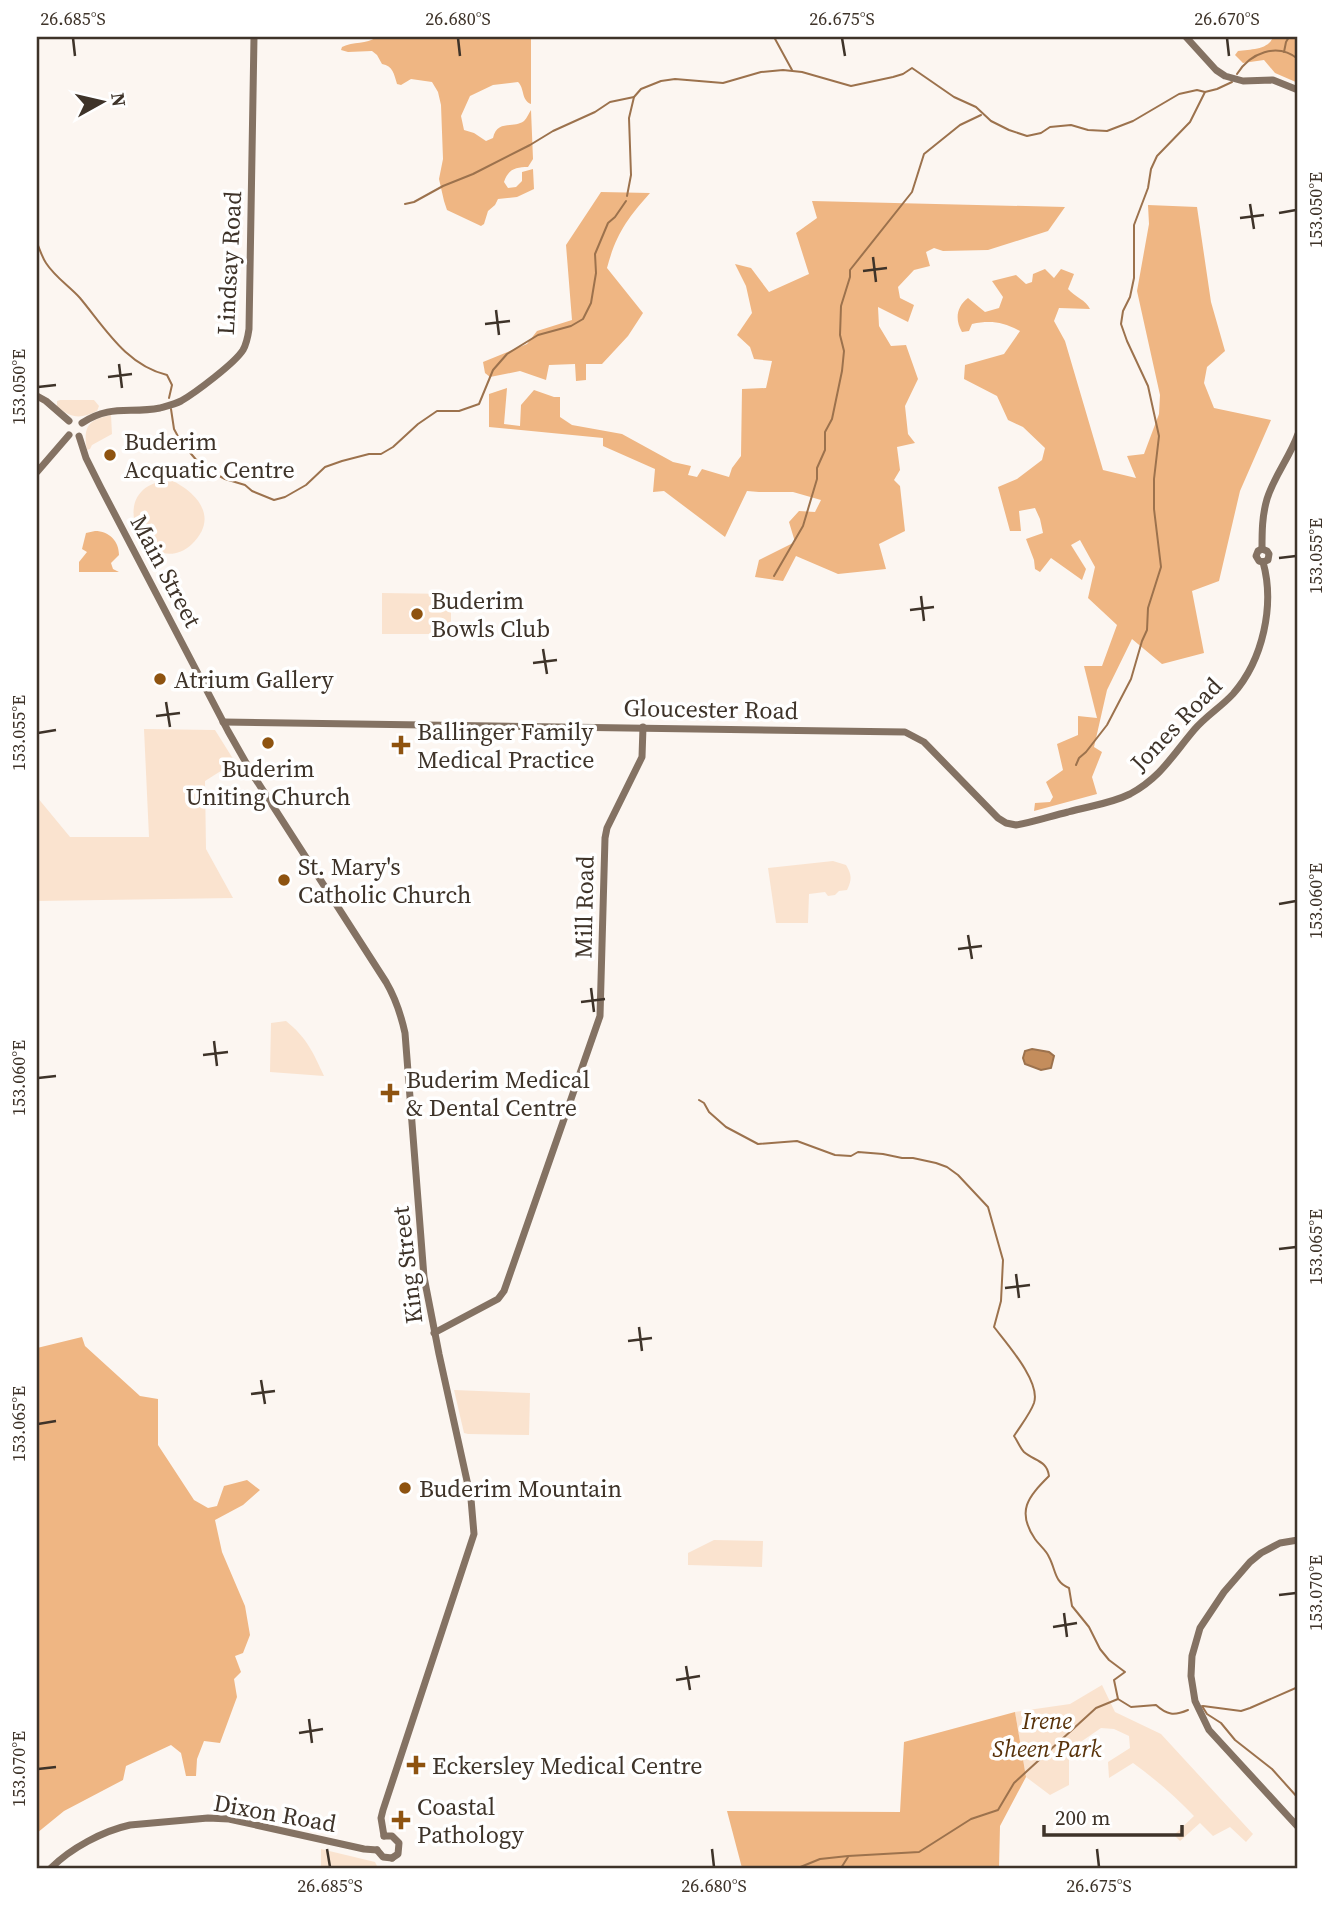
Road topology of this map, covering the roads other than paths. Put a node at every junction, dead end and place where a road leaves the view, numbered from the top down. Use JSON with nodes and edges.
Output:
{"nodes":[{"id":1,"x":254,"y":37,"type":"edge"},
{"id":2,"x":1186,"y":37,"type":"edge"},
{"id":3,"x":1298,"y":90,"type":"edge"},
{"id":4,"x":37,"y":396,"type":"edge"},
{"id":5,"x":69,"y":421,"type":"junction"},
{"id":6,"x":82,"y":423,"type":"junction"},
{"id":7,"x":1298,"y":434,"type":"edge"},
{"id":8,"x":69,"y":435,"type":"junction"},
{"id":9,"x":79,"y":436,"type":"junction"},
{"id":10,"x":37,"y":472,"type":"edge"},
{"id":11,"x":223,"y":722,"type":"junction"},
{"id":12,"x":643,"y":727,"type":"junction"},
{"id":13,"x":905,"y":732,"type":"joint"},
{"id":14,"x":434,"y":1333,"type":"junction"},
{"id":15,"x":1298,"y":1540,"type":"edge"},
{"id":16,"x":1298,"y":1827,"type":"edge"},
{"id":17,"x":384,"y":1836,"type":"junction"},
{"id":18,"x":377,"y":1850,"type":"junction"},
{"id":19,"x":392,"y":1858,"type":"junction"},
{"id":20,"x":51,"y":1868,"type":"edge"},
{"id":21,"x":395,"y":1868,"type":"edge"}],
"edges":[{"from":1,"to":6,"type":"main road","name":"Lindsay Road"},
{"from":2,"to":3,"type":"main road"},
{"from":4,"to":5,"type":"main road"},
{"from":5,"to":6,"type":"main road"},
{"from":5,"to":8,"type":"main road"},
{"from":6,"to":9,"type":"main road"},
{"from":7,"to":13,"type":"main road","name":"Jones Road"},
{"from":8,"to":9,"type":"main road"},
{"from":8,"to":10,"type":"main road"},
{"from":9,"to":11,"type":"main road","name":"Main Street"},
{"from":11,"to":12,"type":"main road","name":"Gloucester Road"},
{"from":11,"to":14,"type":"main road","name":"King Street"},
{"from":12,"to":13,"type":"main road","name":"Gloucester Road"},
{"from":12,"to":14,"type":"main road","name":"Mill Road"},
{"from":14,"to":17,"type":"main road","name":"King Street"},
{"from":15,"to":16,"type":"main road"},
{"from":17,"to":18,"type":"main road"},
{"from":17,"to":19,"type":"main road"},
{"from":18,"to":19,"type":"main road"},
{"from":18,"to":20,"type":"main road","name":"Dixon Road"},
{"from":19,"to":21,"type":"main road"}]}
